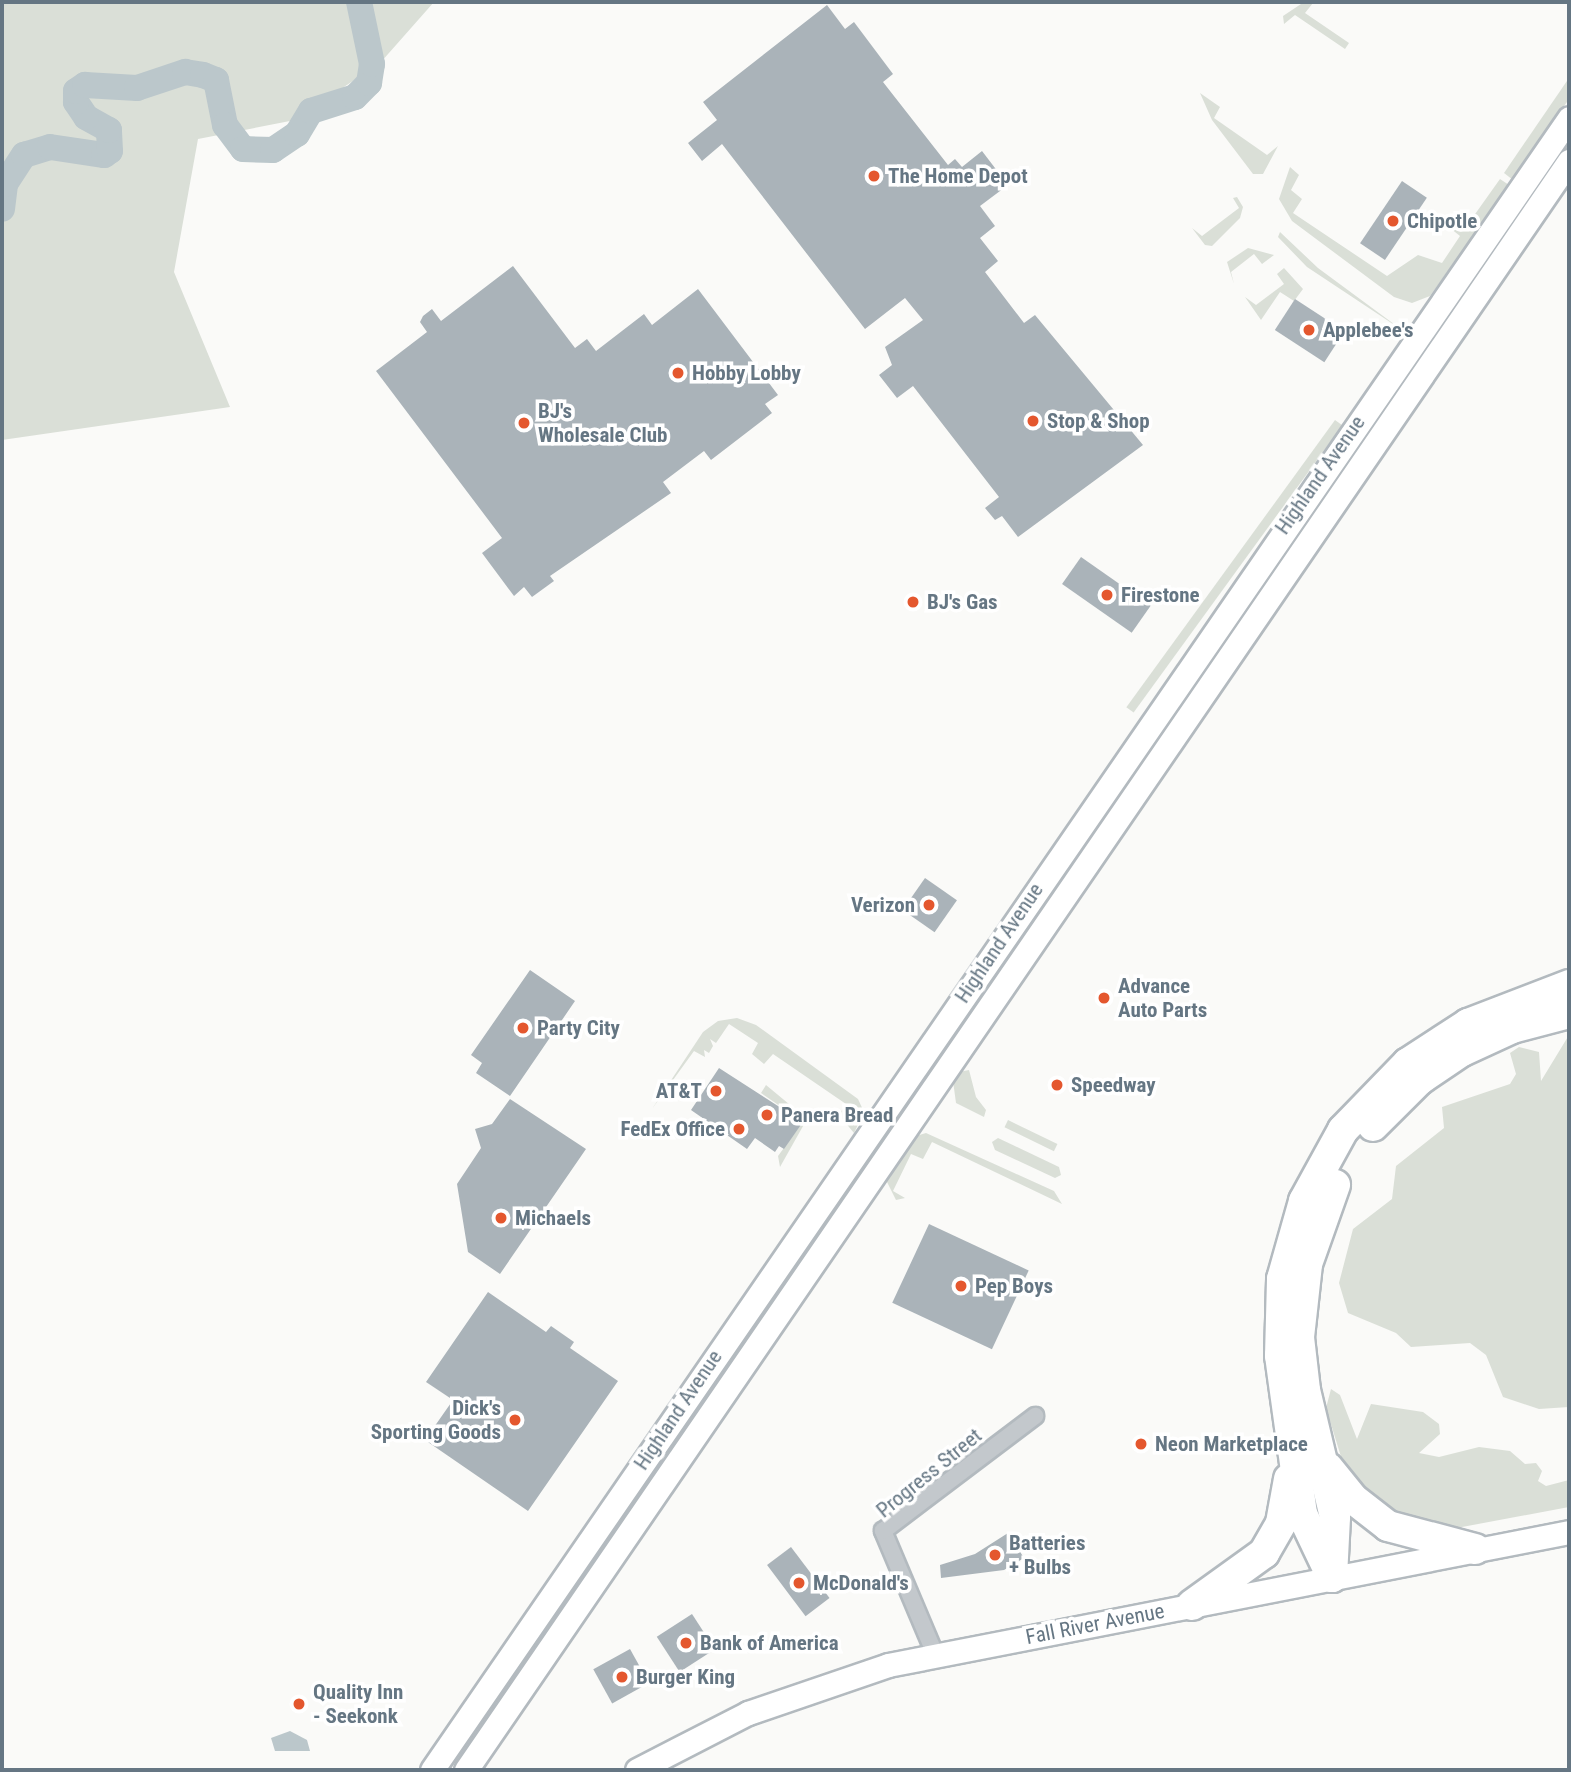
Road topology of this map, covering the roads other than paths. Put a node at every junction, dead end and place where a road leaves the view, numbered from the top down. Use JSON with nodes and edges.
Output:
{"nodes":[{"id":1,"x":1569,"y":118,"type":"edge"},
{"id":2,"x":1569,"y":161,"type":"edge"},
{"id":3,"x":1569,"y":985,"type":"edge"},
{"id":4,"x":1569,"y":1013,"type":"edge"},
{"id":5,"x":1287,"y":1413,"type":"junction"},
{"id":6,"x":1035,"y":1416,"type":"dead end"},
{"id":7,"x":1325,"y":1463,"type":"junction"},
{"id":8,"x":1569,"y":1532,"type":"edge"},
{"id":9,"x":1475,"y":1549,"type":"junction"},
{"id":10,"x":1332,"y":1577,"type":"junction"},
{"id":11,"x":1192,"y":1605,"type":"junction"},
{"id":12,"x":935,"y":1654,"type":"junction"},
{"id":13,"x":432,"y":1770,"type":"edge"},
{"id":14,"x":466,"y":1770,"type":"edge"},
{"id":15,"x":637,"y":1770,"type":"edge"}],
"edges":[{"from":1,"to":13,"type":"main road","name":"Highland Avenue"},
{"from":2,"to":14,"type":"main road","name":"Highland Avenue"},
{"from":3,"to":5,"type":"highway"},
{"from":4,"to":7,"type":"highway"},
{"from":5,"to":10,"type":"highway"},
{"from":5,"to":11,"type":"highway"},
{"from":6,"to":12,"type":"street","name":"Progress Street"},
{"from":7,"to":9,"type":"highway"},
{"from":7,"to":10,"type":"highway"},
{"from":8,"to":9,"type":"main road","name":"Fall River Avenue"},
{"from":9,"to":10,"type":"main road","name":"Fall River Avenue"},
{"from":10,"to":11,"type":"main road","name":"Fall River Avenue"},
{"from":11,"to":12,"type":"main road","name":"Fall River Avenue"},
{"from":12,"to":15,"type":"main road","name":"Fall River Avenue"}]}
